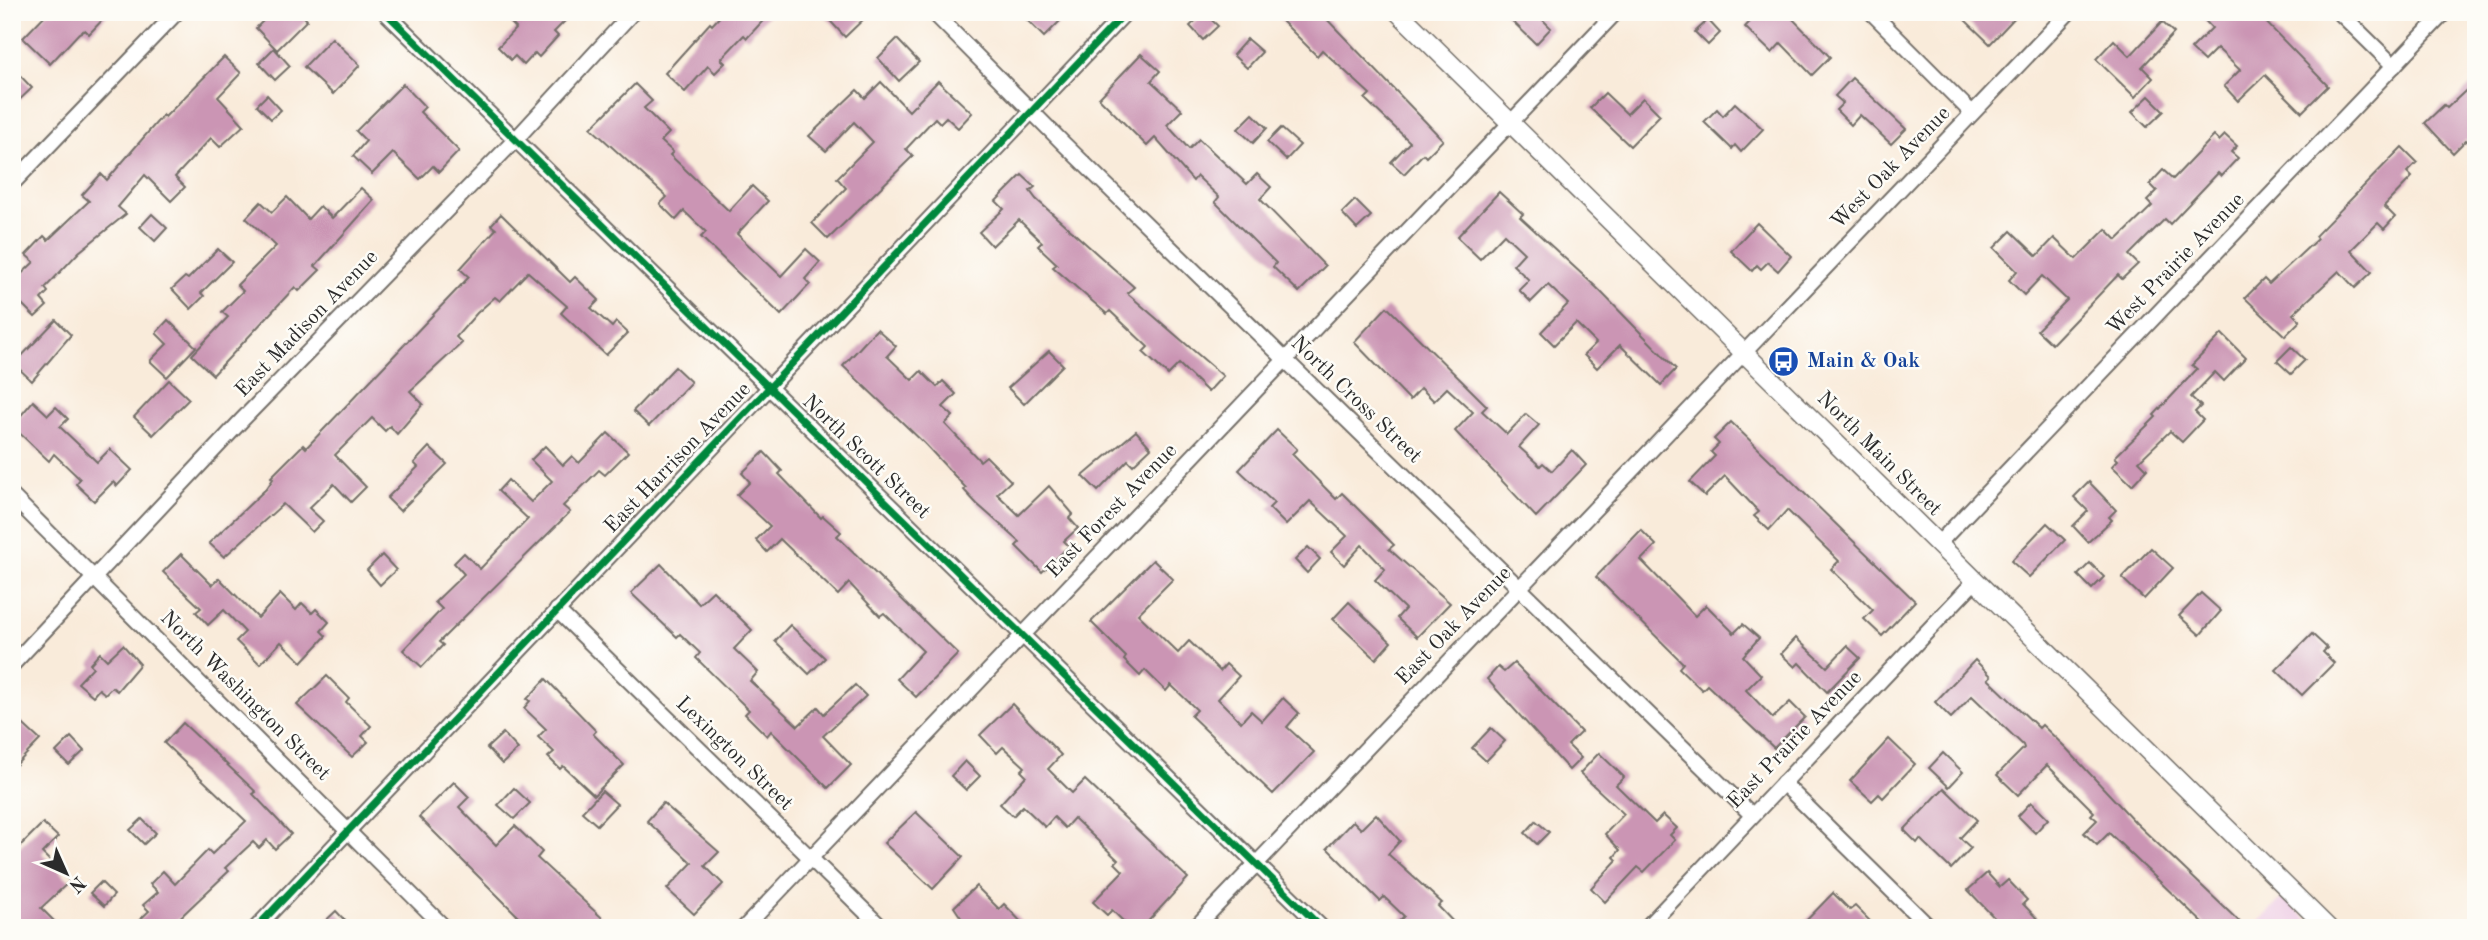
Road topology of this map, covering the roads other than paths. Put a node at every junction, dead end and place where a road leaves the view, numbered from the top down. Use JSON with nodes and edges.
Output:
{"nodes":[{"id":1,"x":177,"y":12,"type":"edge"},
{"id":2,"x":385,"y":12,"type":"edge"},
{"id":3,"x":633,"y":12,"type":"edge"},
{"id":4,"x":933,"y":12,"type":"edge"},
{"id":5,"x":1126,"y":12,"type":"edge"},
{"id":6,"x":1398,"y":12,"type":"edge"},
{"id":7,"x":1616,"y":12,"type":"edge"},
{"id":8,"x":1871,"y":12,"type":"edge"},
{"id":9,"x":2069,"y":12,"type":"edge"},
{"id":10,"x":2339,"y":12,"type":"edge"},
{"id":11,"x":2445,"y":12,"type":"edge"},
{"id":12,"x":2394,"y":66,"type":"junction"},
{"id":13,"x":1032,"y":111,"type":"junction"},
{"id":14,"x":1972,"y":113,"type":"junction"},
{"id":15,"x":1510,"y":123,"type":"junction"},
{"id":16,"x":515,"y":140,"type":"junction"},
{"id":17,"x":12,"y":184,"type":"edge"},
{"id":18,"x":1744,"y":353,"type":"junction"},
{"id":19,"x":1285,"y":360,"type":"junction"},
{"id":20,"x":770,"y":387,"type":"junction"},
{"id":21,"x":12,"y":496,"type":"edge"},
{"id":22,"x":1938,"y":544,"type":"junction"},
{"id":23,"x":96,"y":578,"type":"junction"},
{"id":24,"x":1975,"y":581,"type":"junction"},
{"id":25,"x":1519,"y":588,"type":"junction"},
{"id":26,"x":557,"y":610,"type":"junction"},
{"id":27,"x":1023,"y":635,"type":"junction"},
{"id":28,"x":12,"y":665,"type":"edge"},
{"id":29,"x":1783,"y":783,"type":"junction"},
{"id":30,"x":1752,"y":815,"type":"junction"},
{"id":31,"x":348,"y":830,"type":"junction"},
{"id":32,"x":811,"y":858,"type":"junction"},
{"id":33,"x":1256,"y":863,"type":"junction"},
{"id":34,"x":256,"y":928,"type":"edge"},
{"id":35,"x":445,"y":928,"type":"edge"},
{"id":36,"x":744,"y":928,"type":"edge"},
{"id":37,"x":881,"y":928,"type":"edge"},
{"id":38,"x":1195,"y":928,"type":"edge"},
{"id":39,"x":1322,"y":928,"type":"edge"},
{"id":40,"x":1646,"y":928,"type":"edge"},
{"id":41,"x":1930,"y":928,"type":"edge"},
{"id":42,"x":2328,"y":928,"type":"edge"}],
"edges":[{"from":1,"to":17,"type":"street"},
{"from":2,"to":16,"type":"street","name":"North Scott Street"},
{"from":3,"to":16,"type":"street","name":"East Madison Avenue"},
{"from":4,"to":13,"type":"street","name":"North Cross Street"},
{"from":5,"to":13,"type":"street","name":"East Harrison Avenue"},
{"from":6,"to":15,"type":"street","name":"North Main Street"},
{"from":7,"to":15,"type":"street","name":"East Forest Avenue"},
{"from":8,"to":14,"type":"street"},
{"from":9,"to":14,"type":"street","name":"West Oak Avenue"},
{"from":10,"to":12,"type":"street"},
{"from":11,"to":12,"type":"street","name":"West Prairie Avenue"},
{"from":12,"to":22,"type":"street","name":"West Prairie Avenue"},
{"from":13,"to":19,"type":"street","name":"North Cross Street"},
{"from":13,"to":20,"type":"street","name":"East Harrison Avenue"},
{"from":14,"to":18,"type":"street","name":"West Oak Avenue"},
{"from":15,"to":18,"type":"street","name":"North Main Street"},
{"from":15,"to":19,"type":"street","name":"East Forest Avenue"},
{"from":16,"to":20,"type":"street","name":"North Scott Street"},
{"from":16,"to":23,"type":"street","name":"East Madison Avenue"},
{"from":18,"to":22,"type":"street","name":"North Main Street"},
{"from":18,"to":25,"type":"street","name":"East Oak Avenue"},
{"from":19,"to":25,"type":"street","name":"North Cross Street"},
{"from":19,"to":27,"type":"street","name":"East Forest Avenue"},
{"from":20,"to":26,"type":"street","name":"East Harrison Avenue"},
{"from":20,"to":27,"type":"street","name":"North Scott Street"},
{"from":21,"to":23,"type":"street","name":"North Washington Street"},
{"from":22,"to":24,"type":"street","name":"North Main Street"},
{"from":23,"to":28,"type":"street","name":"East Madison Avenue"},
{"from":23,"to":31,"type":"street","name":"North Washington Street"},
{"from":24,"to":29,"type":"street","name":"East Prairie Avenue"},
{"from":24,"to":42,"type":"street","name":"North Main Street"},
{"from":25,"to":30,"type":"street","name":"North Cross Street"},
{"from":25,"to":33,"type":"street","name":"East Oak Avenue"},
{"from":26,"to":31,"type":"street","name":"East Harrison Avenue"},
{"from":26,"to":32,"type":"street","name":"Lexington Street"},
{"from":27,"to":32,"type":"street","name":"East Forest Avenue"},
{"from":27,"to":33,"type":"street","name":"North Scott Street"},
{"from":29,"to":30,"type":"street","name":"East Prairie Avenue"},
{"from":29,"to":41,"type":"street"},
{"from":30,"to":40,"type":"street","name":"East Prairie Avenue"},
{"from":31,"to":34,"type":"street","name":"East Harrison Avenue"},
{"from":31,"to":35,"type":"street","name":"North Washington Street"},
{"from":32,"to":36,"type":"street","name":"East Forest Avenue"},
{"from":32,"to":37,"type":"street","name":"Lexington Street"},
{"from":33,"to":38,"type":"street","name":"East Oak Avenue"},
{"from":33,"to":39,"type":"street","name":"North Scott Street"}]}
